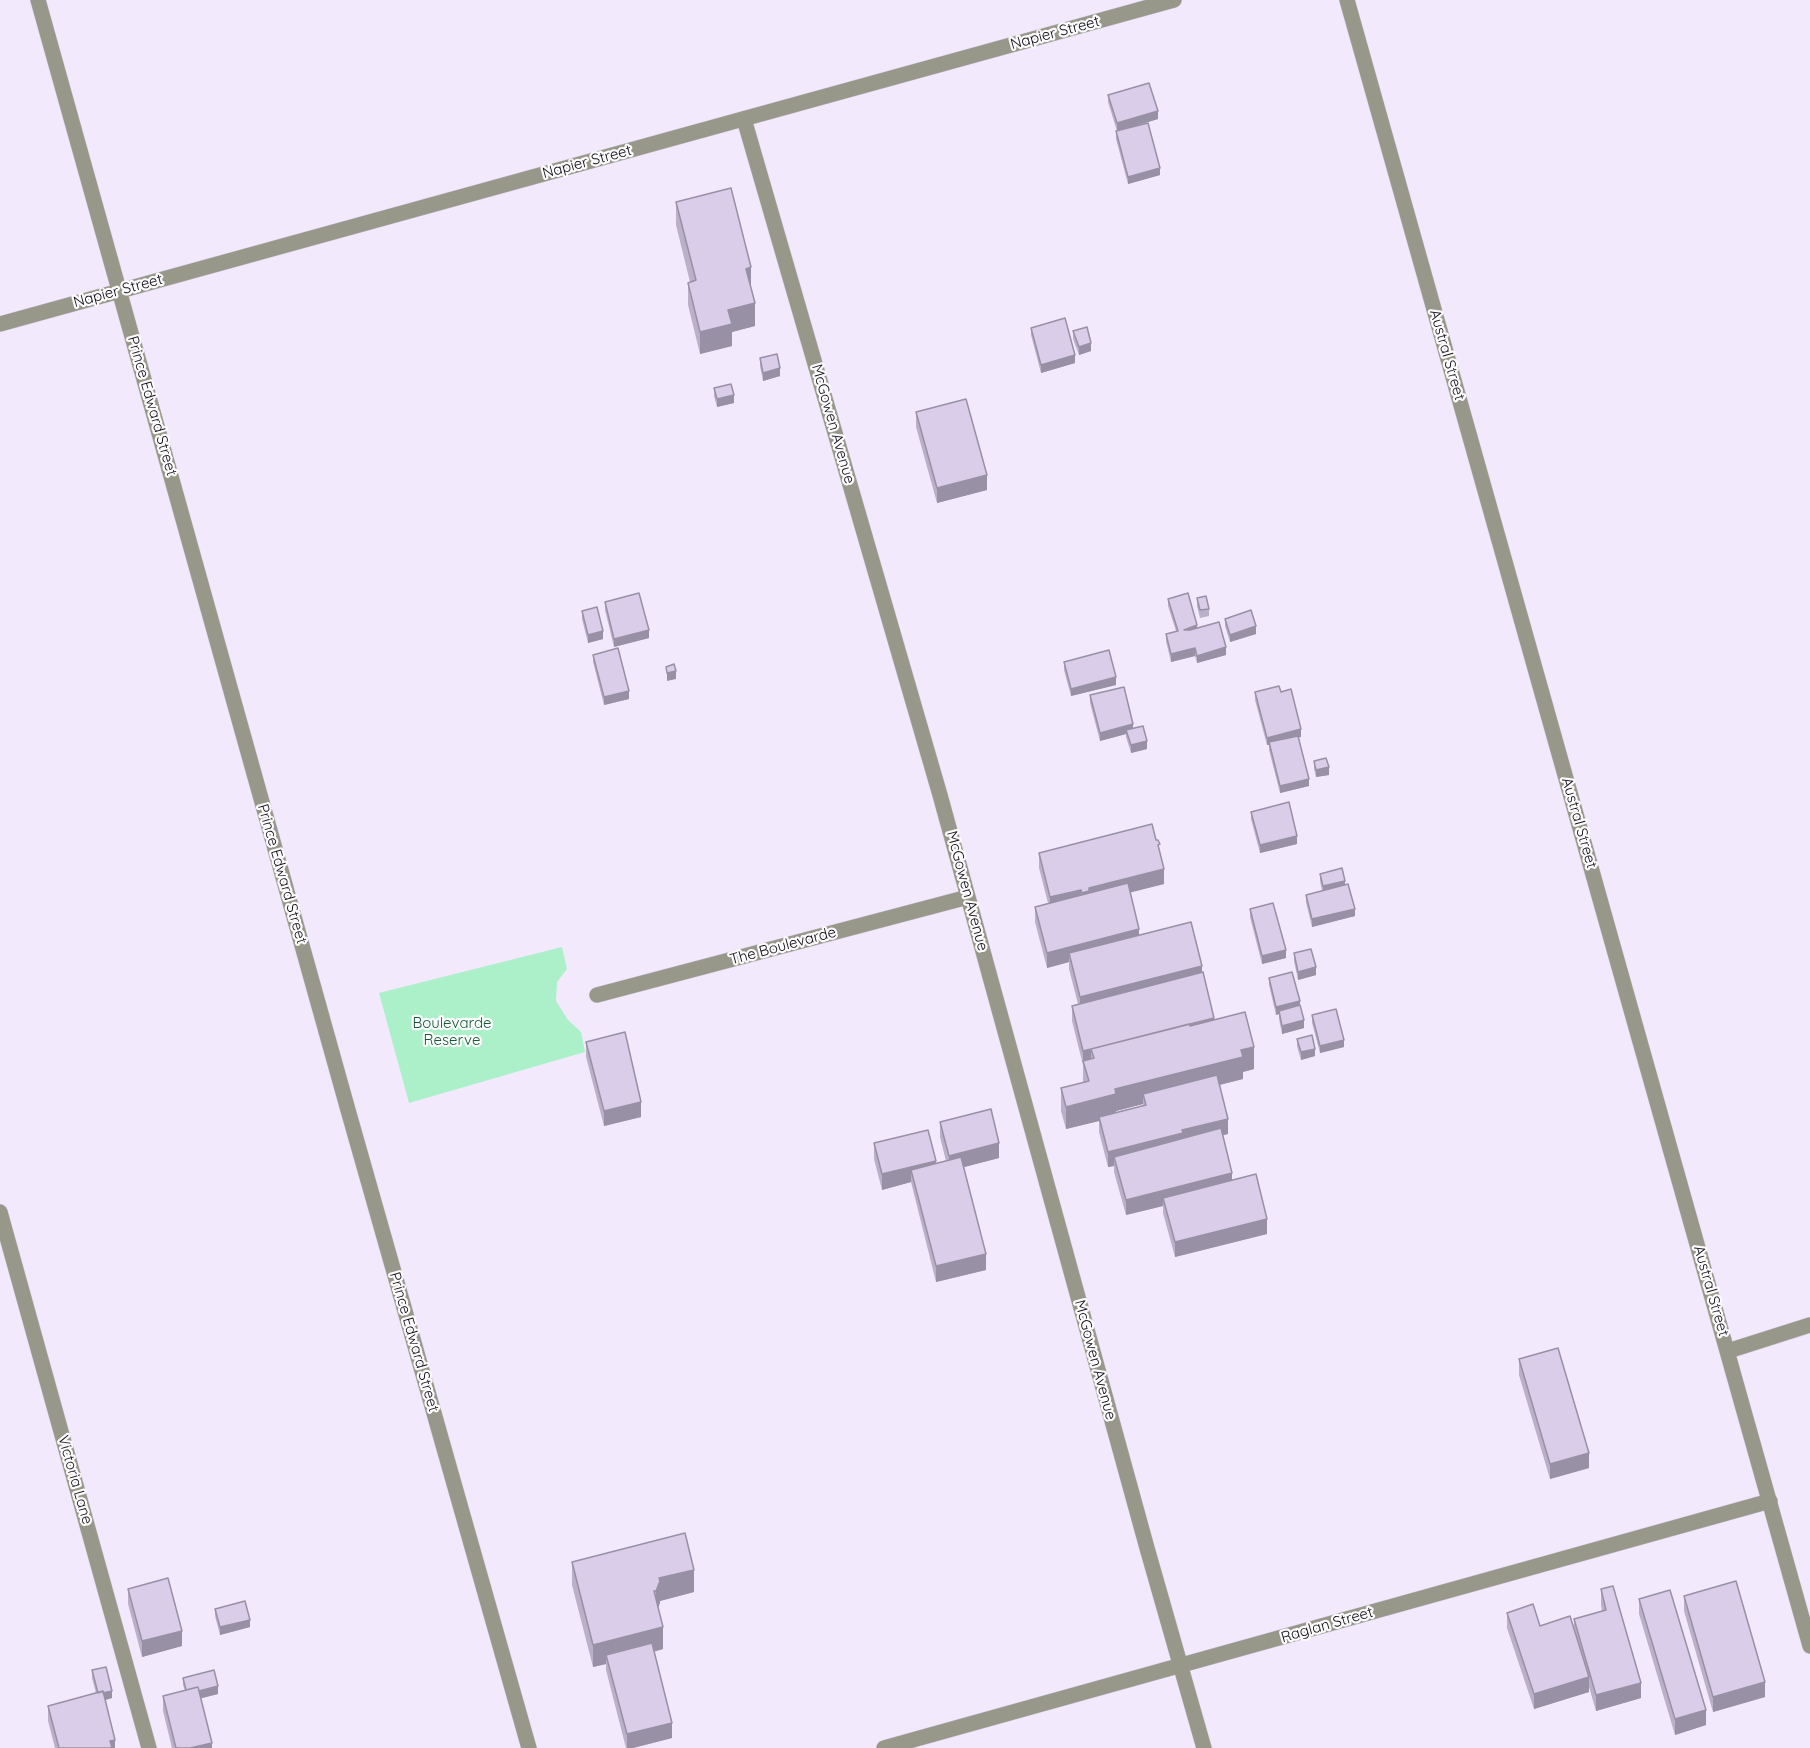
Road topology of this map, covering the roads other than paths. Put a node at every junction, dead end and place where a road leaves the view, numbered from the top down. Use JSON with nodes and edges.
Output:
{"nodes":[{"id":1,"x":39,"y":0,"type":"edge"},
{"id":2,"x":1174,"y":0,"type":"edge"},
{"id":3,"x":1347,"y":0,"type":"edge"},
{"id":4,"x":744,"y":119,"type":"junction"},
{"id":5,"x":120,"y":291,"type":"junction"},
{"id":6,"x":0,"y":324,"type":"edge"},
{"id":7,"x":968,"y":897,"type":"junction"},
{"id":8,"x":597,"y":995,"type":"dead end"},
{"id":9,"x":0,"y":1212,"type":"edge"},
{"id":10,"x":1810,"y":1325,"type":"edge"},
{"id":11,"x":1728,"y":1351,"type":"junction"},
{"id":12,"x":1770,"y":1501,"type":"junction"},
{"id":13,"x":1810,"y":1646,"type":"edge"},
{"id":14,"x":1181,"y":1666,"type":"junction"},
{"id":15,"x":149,"y":1748,"type":"edge"},
{"id":16,"x":529,"y":1748,"type":"edge"},
{"id":17,"x":884,"y":1748,"type":"edge"},
{"id":18,"x":1204,"y":1748,"type":"edge"}],
"edges":[{"from":1,"to":5,"type":"street","name":"Prince Edward Street"},
{"from":2,"to":4,"type":"street","name":"Napier Street"},
{"from":3,"to":11,"type":"street","name":"Austral Street"},
{"from":4,"to":5,"type":"street","name":"Napier Street"},
{"from":4,"to":7,"type":"street","name":"McGowen Avenue"},
{"from":5,"to":6,"type":"street","name":"Napier Street"},
{"from":5,"to":16,"type":"street","name":"Prince Edward Street"},
{"from":7,"to":8,"type":"street","name":"The Boulevarde"},
{"from":7,"to":14,"type":"street","name":"McGowen Avenue"},
{"from":9,"to":15,"type":"street","name":"Victoria Lane"},
{"from":10,"to":11,"type":"street"},
{"from":11,"to":12,"type":"street","name":"Austral Street"},
{"from":12,"to":13,"type":"street","name":"Austral Street"},
{"from":12,"to":14,"type":"street","name":"Raglan Street"},
{"from":14,"to":17,"type":"street","name":"Raglan Street"},
{"from":14,"to":18,"type":"street","name":"McGowen Avenue"}]}
